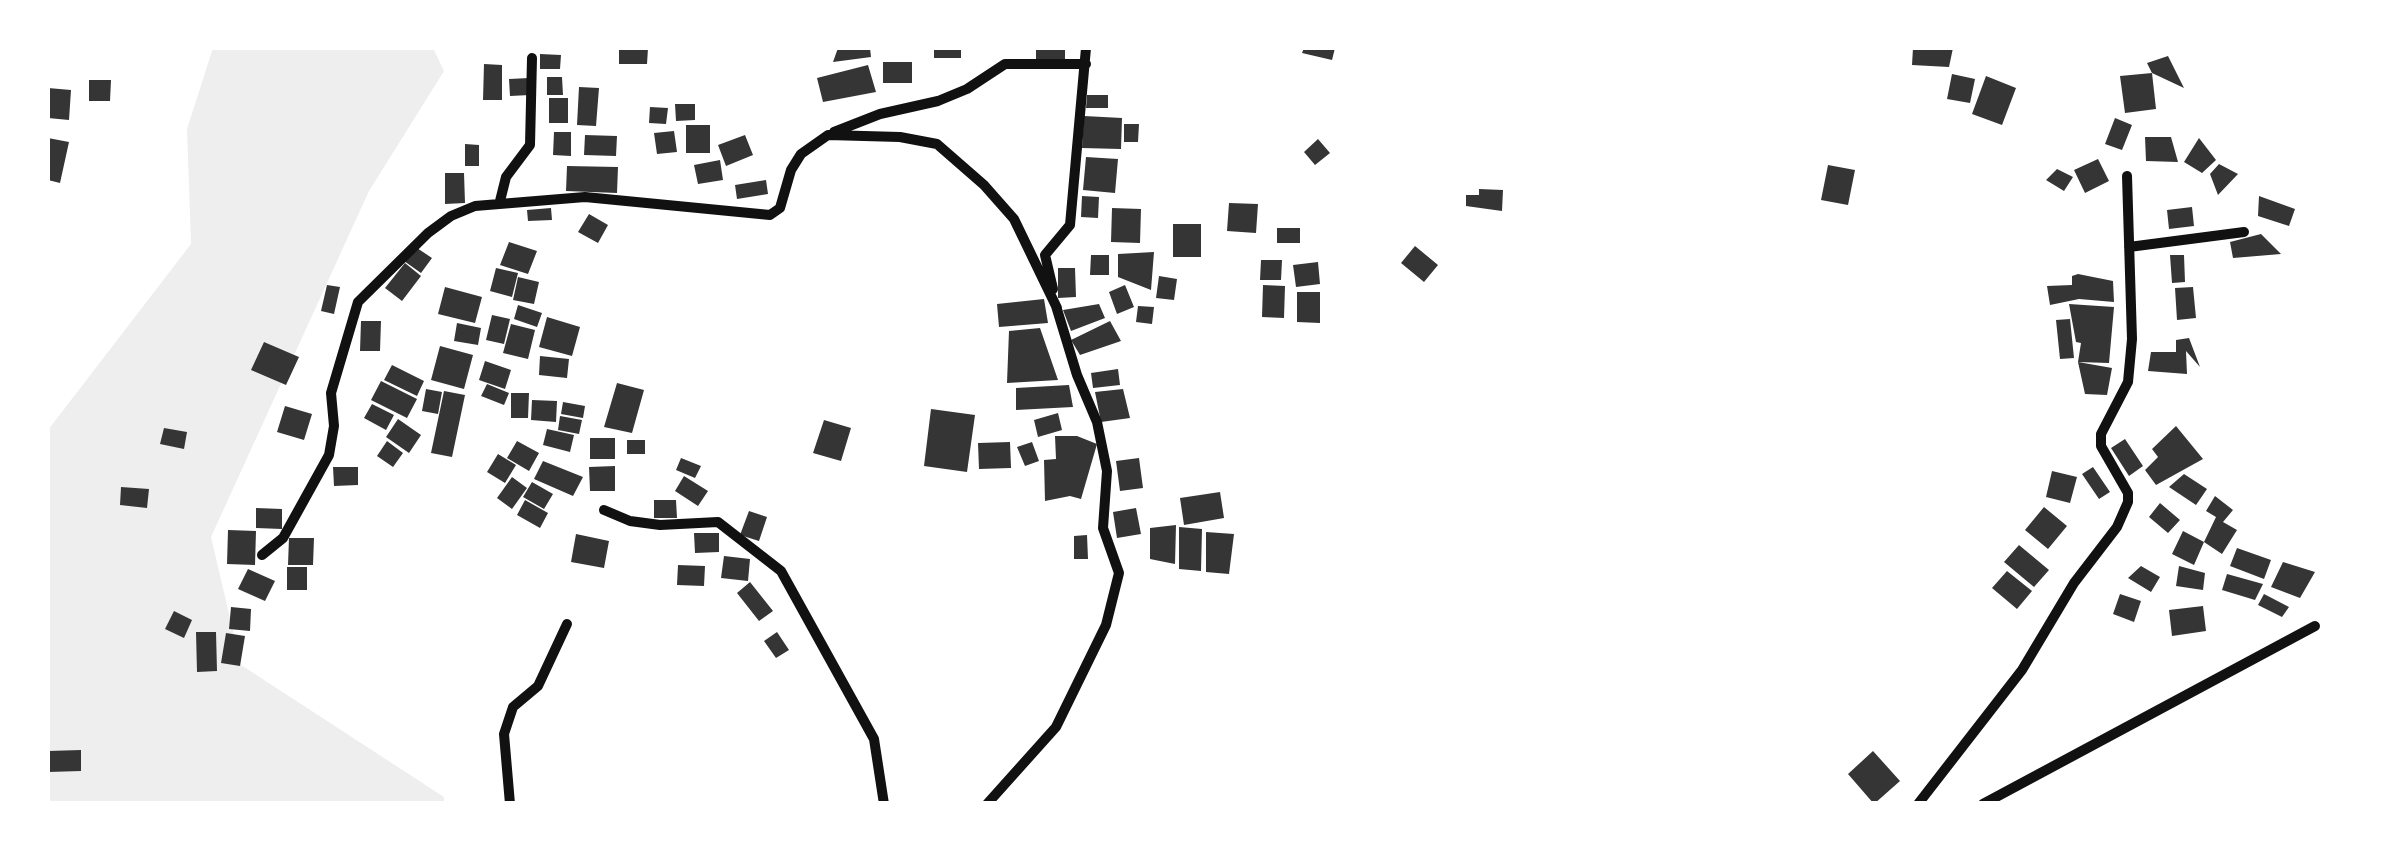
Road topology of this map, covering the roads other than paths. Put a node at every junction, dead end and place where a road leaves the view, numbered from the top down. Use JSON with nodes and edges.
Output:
{"nodes":[{"id":1,"x":1086,"y":48,"type":"edge"},
{"id":2,"x":532,"y":58,"type":"dead end"},
{"id":3,"x":1086,"y":64,"type":"junction"},
{"id":4,"x":828,"y":134,"type":"junction"},
{"id":5,"x":2126,"y":176,"type":"dead end"},
{"id":6,"x":500,"y":202,"type":"junction"},
{"id":7,"x":2244,"y":232,"type":"dead end"},
{"id":8,"x":2129,"y":247,"type":"junction"},
{"id":9,"x":1057,"y":308,"type":"junction"},
{"id":10,"x":604,"y":510,"type":"dead end"},
{"id":11,"x":262,"y":554,"type":"dead end"},
{"id":12,"x":567,"y":624,"type":"dead end"},
{"id":13,"x":2315,"y":626,"type":"dead end"},
{"id":14,"x":510,"y":804,"type":"edge"},
{"id":15,"x":884,"y":804,"type":"edge"},
{"id":16,"x":987,"y":804,"type":"edge"},
{"id":17,"x":1918,"y":804,"type":"edge"},
{"id":18,"x":1984,"y":804,"type":"edge"}],
"edges":[{"from":1,"to":3,"type":"street"},
{"from":2,"to":6,"type":"street"},
{"from":3,"to":4,"type":"street"},
{"from":3,"to":9,"type":"street"},
{"from":4,"to":6,"type":"street"},
{"from":4,"to":9,"type":"street"},
{"from":5,"to":8,"type":"street"},
{"from":6,"to":11,"type":"street"},
{"from":7,"to":8,"type":"street"},
{"from":8,"to":17,"type":"street"},
{"from":9,"to":16,"type":"street"},
{"from":10,"to":15,"type":"street"},
{"from":12,"to":14,"type":"street"},
{"from":13,"to":18,"type":"street"}]}
